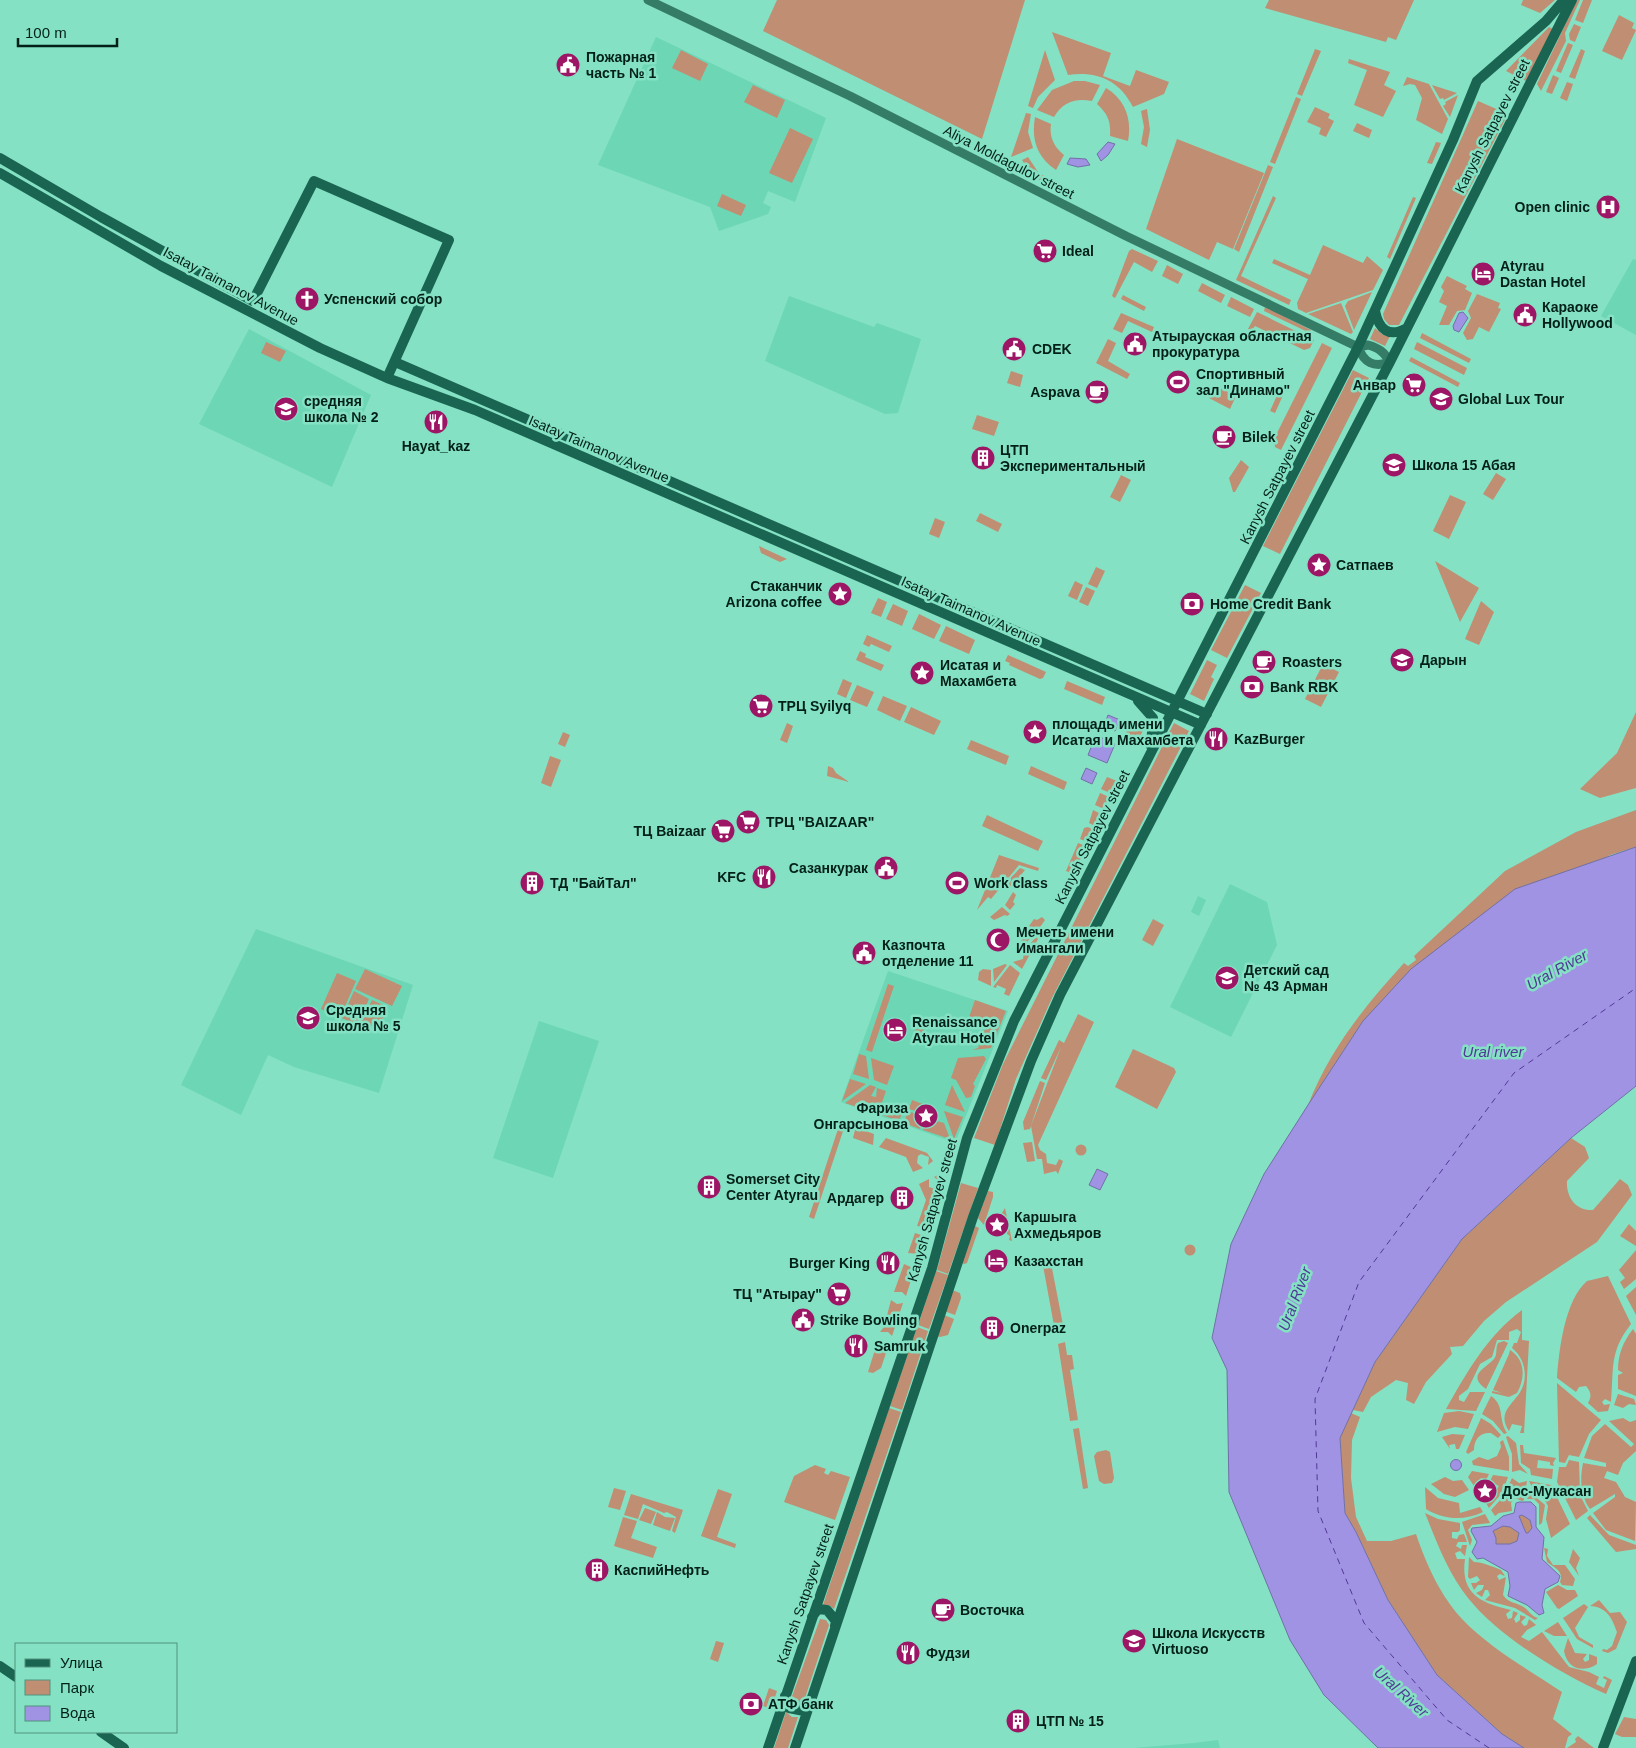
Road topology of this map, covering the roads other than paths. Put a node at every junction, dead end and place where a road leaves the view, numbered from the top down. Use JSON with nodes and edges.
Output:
{"nodes":[{"id":1,"x":648,"y":0,"type":"edge"},
{"id":2,"x":1564,"y":0,"type":"edge"},
{"id":3,"x":1572,"y":0,"type":"edge"},
{"id":4,"x":0,"y":158,"type":"edge"},
{"id":5,"x":0,"y":173,"type":"edge"},
{"id":6,"x":1375,"y":311,"type":"junction"},
{"id":7,"x":1407,"y":328,"type":"junction"},
{"id":8,"x":1358,"y":347,"type":"junction"},
{"id":9,"x":395,"y":362,"type":"junction"},
{"id":10,"x":1390,"y":362,"type":"junction"},
{"id":11,"x":386,"y":378,"type":"junction"},
{"id":12,"x":1131,"y":696,"type":"junction"},
{"id":13,"x":1178,"y":700,"type":"junction"},
{"id":14,"x":1172,"y":712,"type":"junction"},
{"id":15,"x":1207,"y":714,"type":"junction"},
{"id":16,"x":1201,"y":725,"type":"junction"},
{"id":17,"x":1149,"y":756,"type":"junction"},
{"id":18,"x":812,"y":1617,"type":"junction"},
{"id":19,"x":834,"y":1632,"type":"junction"},
{"id":20,"x":1636,"y":1661,"type":"edge"},
{"id":21,"x":0,"y":1666,"type":"edge"},
{"id":22,"x":13,"y":1675,"type":"edge"},
{"id":23,"x":786,"y":1696,"type":"junction"},
{"id":24,"x":810,"y":1702,"type":"junction"},
{"id":25,"x":102,"y":1733,"type":"edge"},
{"id":26,"x":124,"y":1748,"type":"edge"},
{"id":27,"x":768,"y":1748,"type":"edge"},
{"id":28,"x":795,"y":1748,"type":"edge"},
{"id":29,"x":1602,"y":1748,"type":"edge"}],
"edges":[{"from":1,"to":8,"type":"main road","name":"Aliya Moldagulov street"},
{"from":2,"to":6,"type":"main road","name":"Kanysh Satpayev street"},
{"from":3,"to":7,"type":"main road","name":"Kanysh Satpayev street"},
{"from":4,"to":9,"type":"main road","name":"Isatay Taimanov Avenue"},
{"from":5,"to":11,"type":"main road","name":"Isatay Taimanov Avenue"},
{"from":6,"to":7,"type":"main road"},
{"from":6,"to":8,"type":"main road","name":"Kanysh Satpayev street"},
{"from":7,"to":10,"type":"main road","name":"Kanysh Satpayev street"},
{"from":8,"to":10,"type":"main road"},
{"from":8,"to":10,"type":"main road"},
{"from":8,"to":13,"type":"main road","name":"Kanysh Satpayev street"},
{"from":9,"to":11,"type":"main road"},
{"from":9,"to":13,"type":"main road","name":"Isatay Taimanov Avenue"},
{"from":10,"to":15,"type":"main road","name":"Kanysh Satpayev street"},
{"from":11,"to":12,"type":"main road","name":"Isatay Taimanov Avenue"},
{"from":12,"to":14,"type":"main road","name":"Isatay Taimanov Avenue"},
{"from":12,"to":17,"type":"main road"},
{"from":13,"to":14,"type":"main road","name":"Kanysh Satpayev street"},
{"from":13,"to":15,"type":"main road","name":"Isatay Taimanov Avenue"},
{"from":14,"to":16,"type":"main road","name":"Isatay Taimanov Avenue"},
{"from":14,"to":17,"type":"main road","name":"Kanysh Satpayev street"},
{"from":15,"to":16,"type":"main road","name":"Kanysh Satpayev street"},
{"from":16,"to":19,"type":"main road","name":"Kanysh Satpayev street"},
{"from":17,"to":18,"type":"main road","name":"Kanysh Satpayev street"},
{"from":18,"to":19,"type":"main road"},
{"from":18,"to":23,"type":"main road","name":"Kanysh Satpayev street"},
{"from":19,"to":24,"type":"main road","name":"Kanysh Satpayev street"},
{"from":20,"to":29,"type":"main road"},
{"from":21,"to":22,"type":"main road"},
{"from":23,"to":24,"type":"main road"},
{"from":23,"to":27,"type":"main road","name":"Kanysh Satpayev street"},
{"from":24,"to":28,"type":"main road","name":"Kanysh Satpayev street"},
{"from":25,"to":26,"type":"main road"}]}
